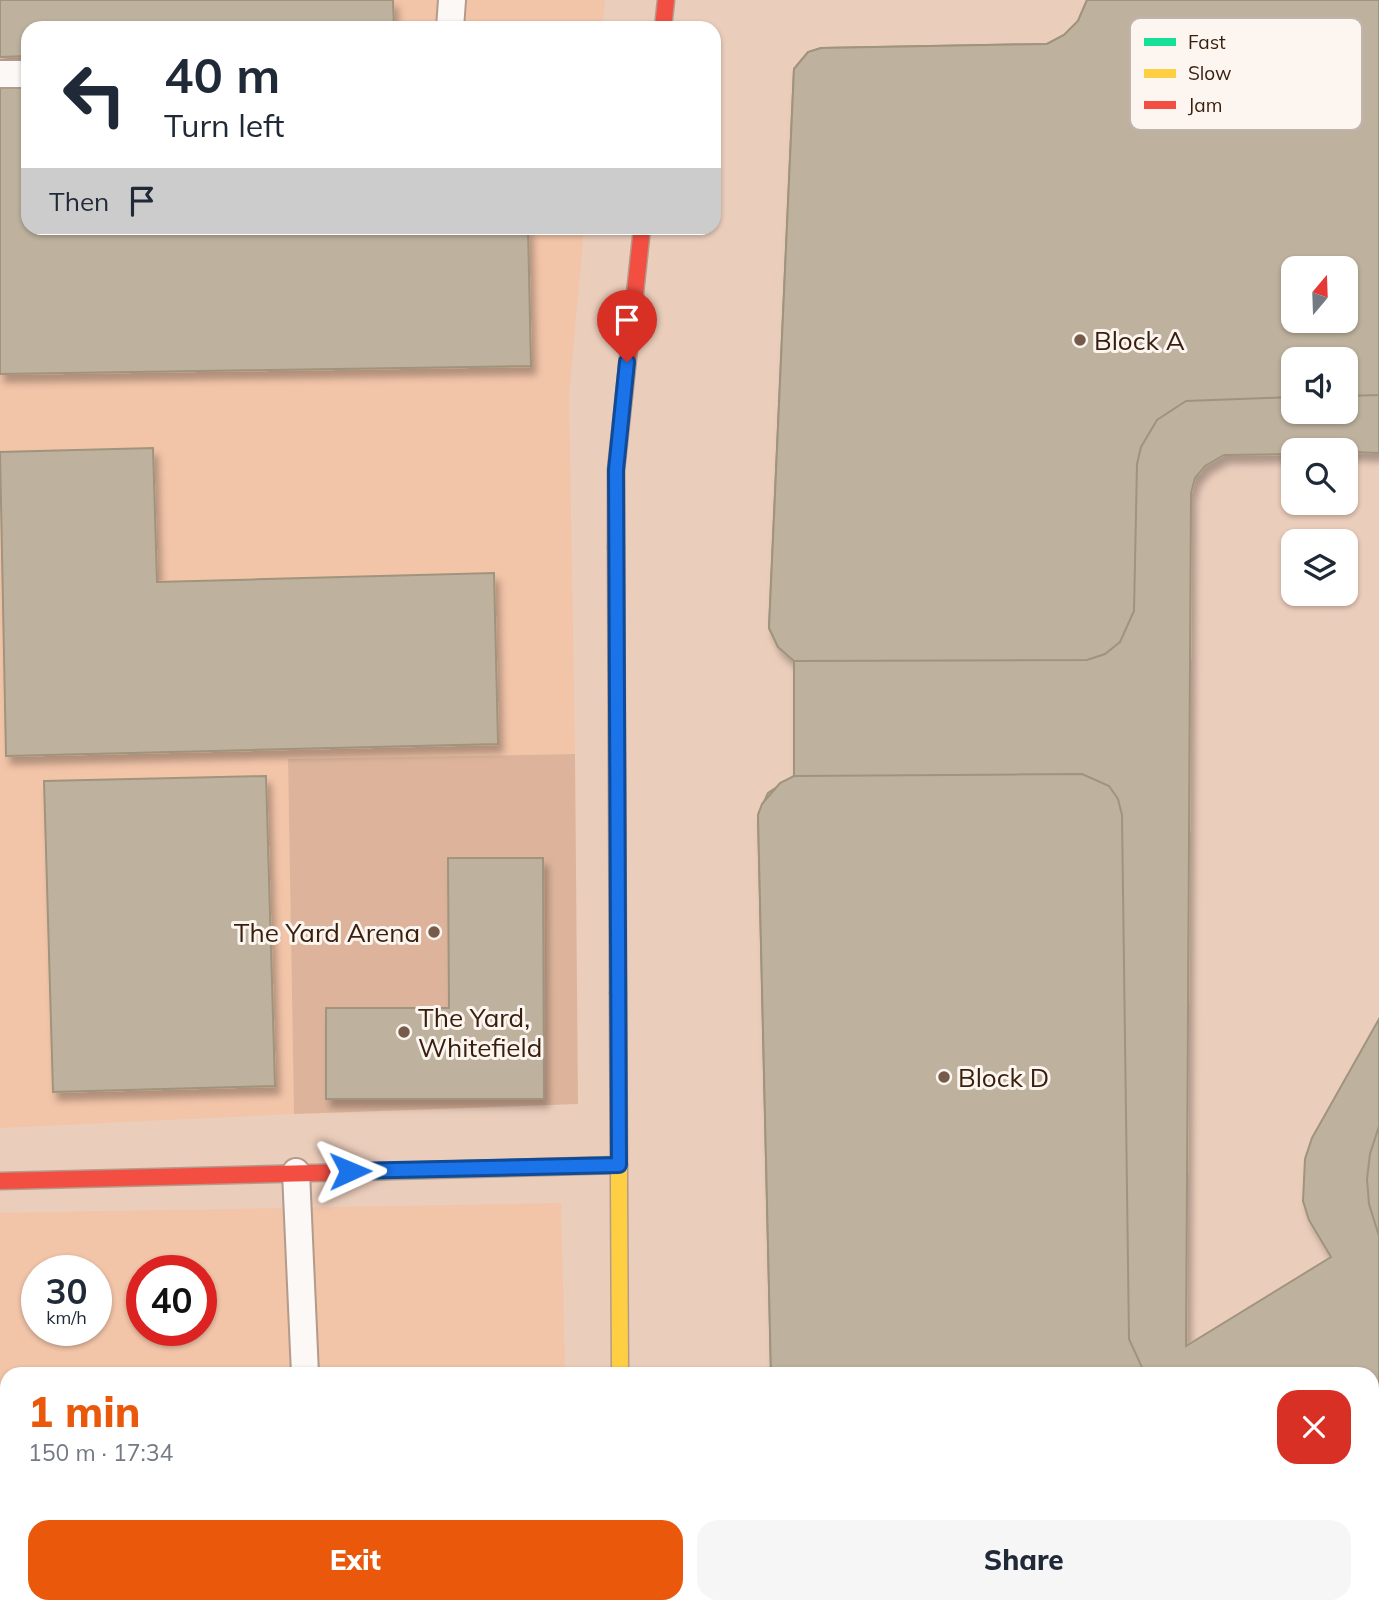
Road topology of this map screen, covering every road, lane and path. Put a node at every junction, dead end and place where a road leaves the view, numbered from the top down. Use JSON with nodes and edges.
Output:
{"nodes":[{"id":1,"x":452,"y":0,"type":"edge"},
{"id":2,"x":666,"y":0,"type":"edge"},
{"id":3,"x":450,"y":21,"type":"edge"},
{"id":4,"x":664,"y":21,"type":"edge"},
{"id":5,"x":0,"y":74,"type":"edge"},
{"id":6,"x":21,"y":74,"type":"edge"},
{"id":7,"x":641,"y":235,"type":"edge"},
{"id":8,"x":619,"y":1165,"type":"junction"},
{"id":9,"x":296,"y":1172,"type":"junction"},
{"id":10,"x":0,"y":1181,"type":"edge"},
{"id":11,"x":305,"y":1367,"type":"edge"},
{"id":12,"x":620,"y":1367,"type":"edge"}],
"edges":[{"from":1,"to":3,"type":"lane"},
{"from":2,"to":4,"type":"street"},
{"from":5,"to":6,"type":"lane"},
{"from":7,"to":8,"type":"street"},
{"from":8,"to":9,"type":"street"},
{"from":8,"to":12,"type":"street"},
{"from":9,"to":10,"type":"street"},
{"from":9,"to":11,"type":"lane"}]}
